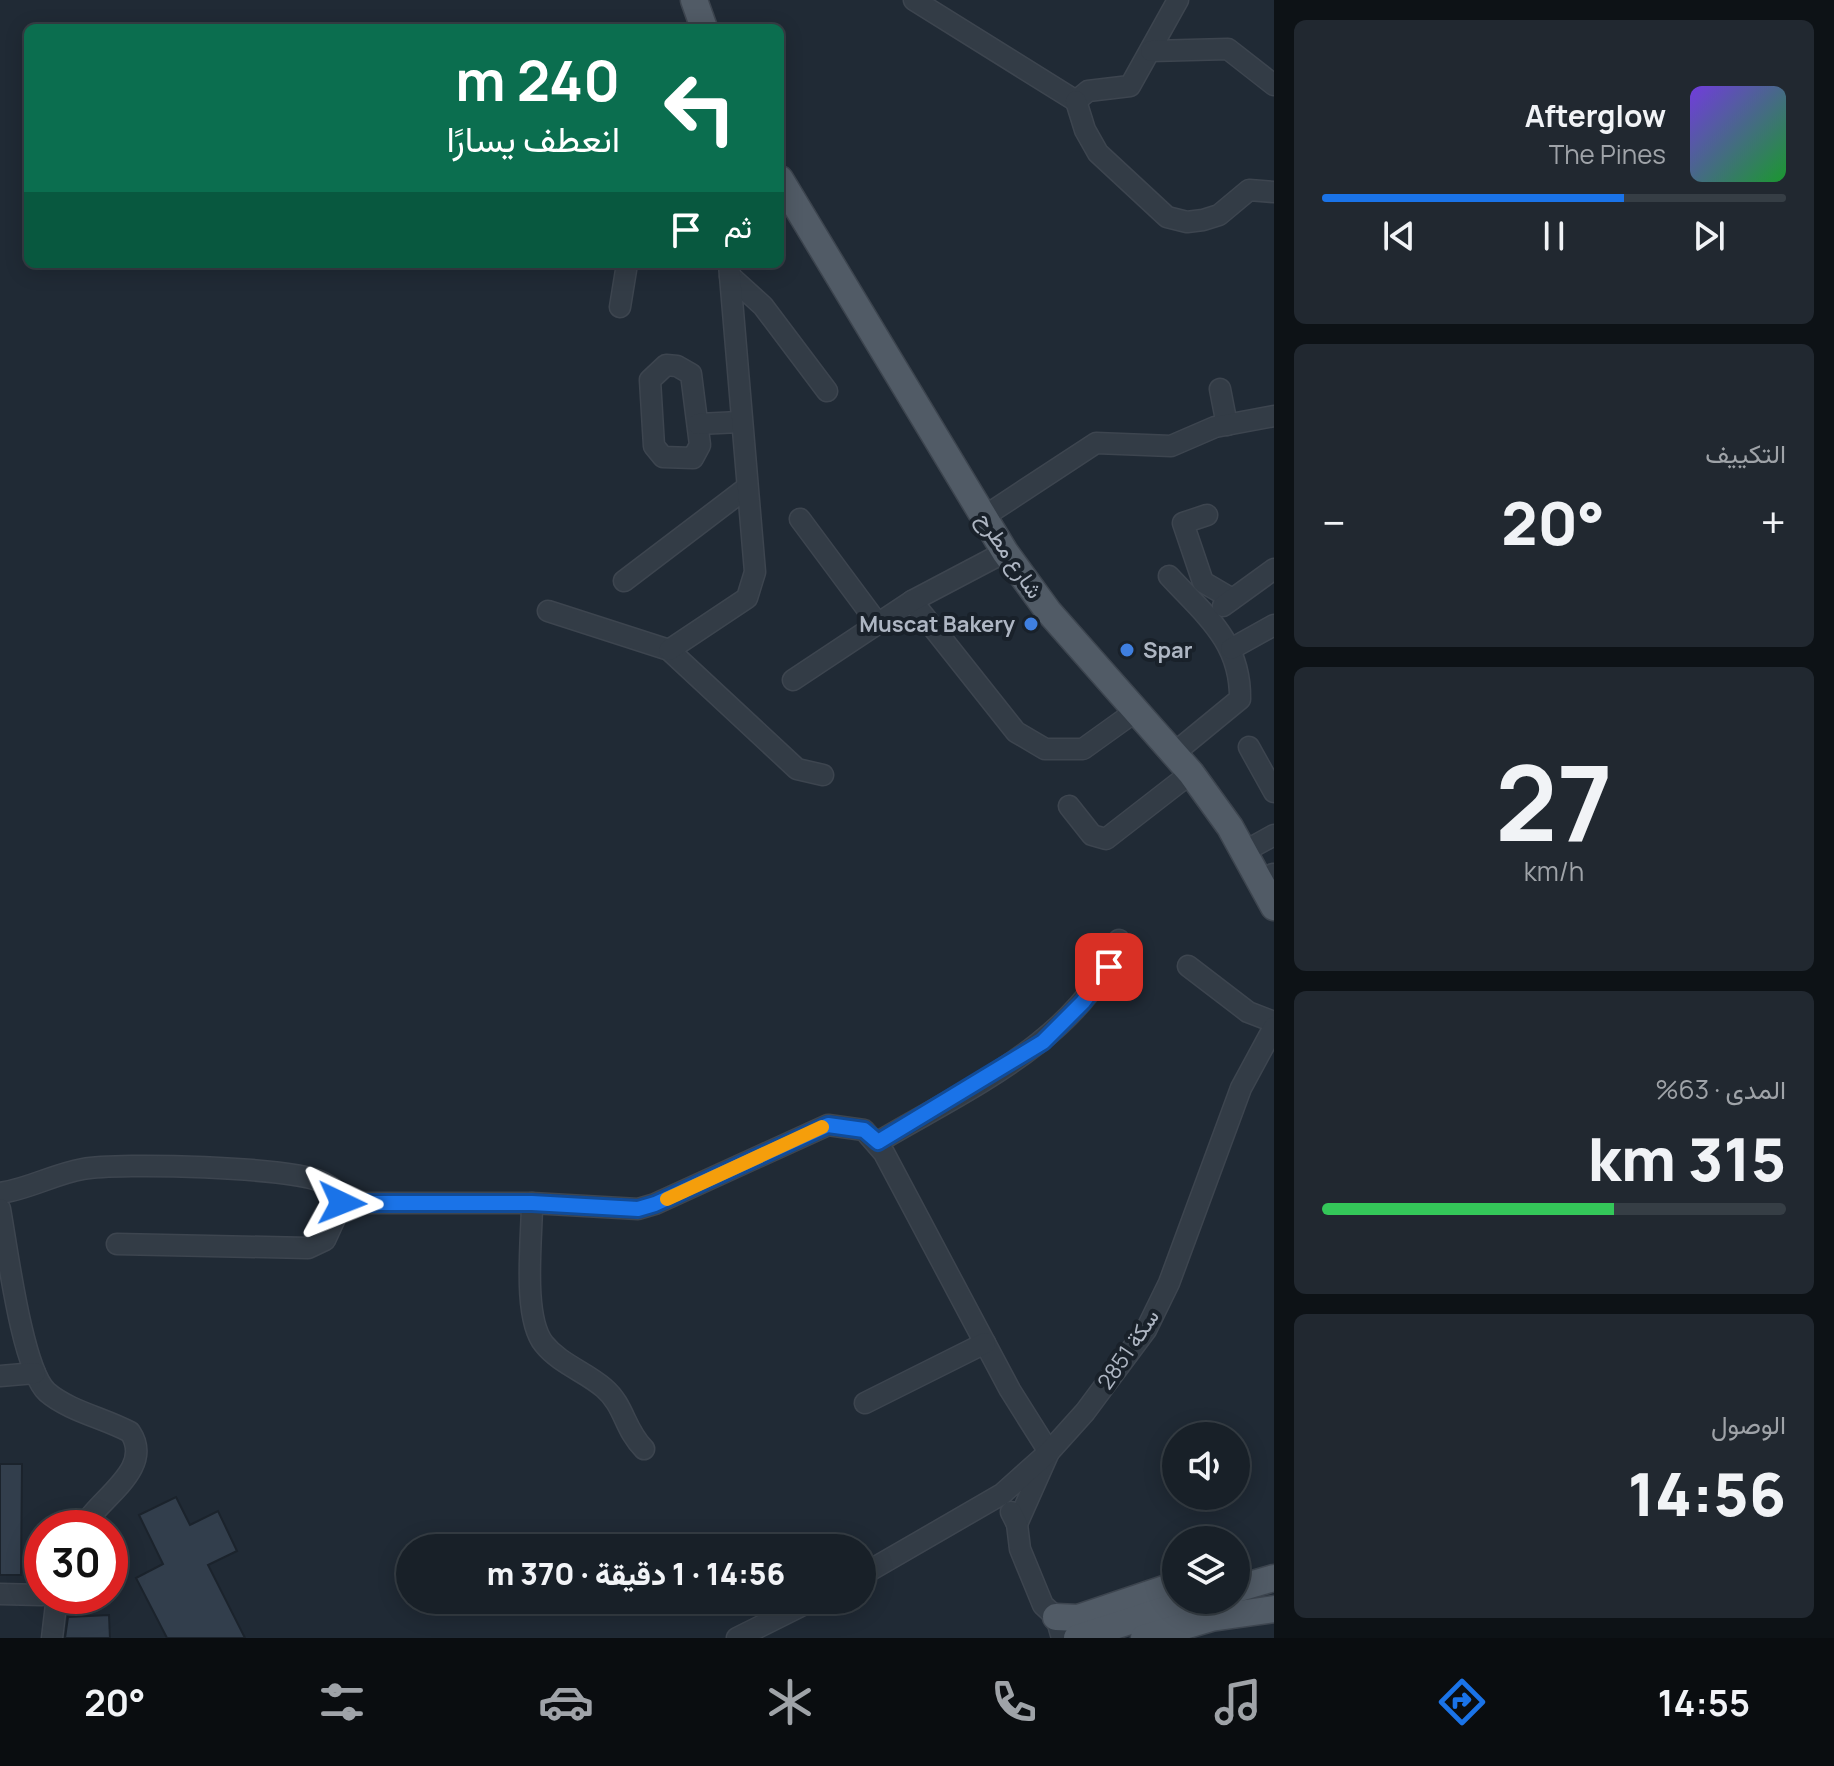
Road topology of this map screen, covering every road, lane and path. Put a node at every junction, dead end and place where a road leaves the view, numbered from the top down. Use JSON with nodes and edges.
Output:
{"nodes":[{"id":1,"x":694,"y":0,"type":"edge"},
{"id":2,"x":709,"y":0,"type":"edge"},
{"id":3,"x":914,"y":0,"type":"edge"},
{"id":4,"x":1178,"y":0,"type":"edge"},
{"id":5,"x":703,"y":24,"type":"edge"},
{"id":6,"x":718,"y":24,"type":"edge"},
{"id":7,"x":1151,"y":51,"type":"junction"},
{"id":8,"x":1274,"y":85,"type":"edge"},
{"id":9,"x":1076,"y":101,"type":"junction"},
{"id":10,"x":784,"y":164,"type":"edge"},
{"id":11,"x":784,"y":186,"type":"edge"},
{"id":12,"x":1274,"y":192,"type":"edge"},
{"id":13,"x":626,"y":268,"type":"edge"},
{"id":14,"x":729,"y":270,"type":"edge"},
{"id":15,"x":620,"y":307,"type":"dead end"},
{"id":16,"x":1220,"y":389,"type":"dead end"},
{"id":17,"x":827,"y":391,"type":"dead end"},
{"id":18,"x":1274,"y":416,"type":"edge"},
{"id":19,"x":740,"y":422,"type":"junction"},
{"id":20,"x":698,"y":424,"type":"dead end"},
{"id":21,"x":1227,"y":425,"type":"junction"},
{"id":22,"x":745,"y":489,"type":"junction"},
{"id":23,"x":994,"y":510,"type":"junction"},
{"id":24,"x":1207,"y":515,"type":"dead end"},
{"id":25,"x":800,"y":519,"type":"dead end"},
{"id":26,"x":1005,"y":552,"type":"junction"},
{"id":27,"x":1274,"y":569,"type":"edge"},
{"id":28,"x":1169,"y":576,"type":"dead end"},
{"id":29,"x":624,"y":581,"type":"dead end"},
{"id":30,"x":1232,"y":599,"type":"junction"},
{"id":31,"x":912,"y":601,"type":"junction"},
{"id":32,"x":548,"y":611,"type":"dead end"},
{"id":33,"x":1208,"y":618,"type":"junction"},
{"id":34,"x":878,"y":624,"type":"junction"},
{"id":35,"x":1274,"y":625,"type":"edge"},
{"id":36,"x":1231,"y":649,"type":"junction"},
{"id":37,"x":669,"y":650,"type":"junction"},
{"id":38,"x":793,"y":680,"type":"dead end"},
{"id":39,"x":1136,"y":711,"type":"junction"},
{"id":40,"x":1184,"y":745,"type":"junction"},
{"id":41,"x":1249,"y":747,"type":"dead end"},
{"id":42,"x":1191,"y":773,"type":"junction"},
{"id":43,"x":823,"y":775,"type":"dead end"},
{"id":44,"x":1274,"y":792,"type":"edge"},
{"id":45,"x":1069,"y":806,"type":"dead end"},
{"id":46,"x":1265,"y":840,"type":"edge"},
{"id":47,"x":1274,"y":874,"type":"edge"},
{"id":48,"x":1274,"y":907,"type":"edge"},
{"id":49,"x":1119,"y":940,"type":"dead end"},
{"id":50,"x":1188,"y":966,"type":"dead end"},
{"id":51,"x":1274,"y":1024,"type":"edge"},
{"id":52,"x":878,"y":1142,"type":"junction"},
{"id":53,"x":0,"y":1193,"type":"edge"},
{"id":54,"x":342,"y":1203,"type":"junction"},
{"id":55,"x":532,"y":1203,"type":"junction"},
{"id":56,"x":0,"y":1209,"type":"edge"},
{"id":57,"x":117,"y":1244,"type":"dead end"},
{"id":58,"x":7,"y":1289,"type":"edge"},
{"id":59,"x":985,"y":1343,"type":"junction"},
{"id":60,"x":35,"y":1373,"type":"junction"},
{"id":61,"x":0,"y":1376,"type":"edge"},
{"id":62,"x":865,"y":1403,"type":"dead end"},
{"id":63,"x":644,"y":1449,"type":"dead end"},
{"id":64,"x":1049,"y":1452,"type":"junction"},
{"id":65,"x":1002,"y":1494,"type":"junction"},
{"id":66,"x":97,"y":1510,"type":"edge"},
{"id":67,"x":1017,"y":1524,"type":"junction"},
{"id":68,"x":876,"y":1567,"type":"edge"},
{"id":69,"x":1250,"y":1576,"type":"edge"},
{"id":70,"x":1274,"y":1577,"type":"edge"},
{"id":71,"x":1250,"y":1585,"type":"edge"},
{"id":72,"x":1162,"y":1590,"type":"edge"},
{"id":73,"x":0,"y":1594,"type":"edge"},
{"id":74,"x":24,"y":1595,"type":"edge"},
{"id":75,"x":1274,"y":1600,"type":"edge"},
{"id":76,"x":1250,"y":1603,"type":"edge"},
{"id":77,"x":1250,"y":1609,"type":"edge"},
{"id":78,"x":1274,"y":1609,"type":"edge"},
{"id":79,"x":55,"y":1614,"type":"edge"},
{"id":80,"x":785,"y":1614,"type":"edge"},
{"id":81,"x":1181,"y":1614,"type":"edge"},
{"id":82,"x":1193,"y":1614,"type":"edge"},
{"id":83,"x":1059,"y":1628,"type":"edge"},
{"id":84,"x":52,"y":1638,"type":"edge"},
{"id":85,"x":737,"y":1638,"type":"edge"},
{"id":86,"x":1077,"y":1638,"type":"edge"},
{"id":87,"x":1144,"y":1638,"type":"edge"}],
"edges":[{"from":1,"to":5,"type":"main road"},
{"from":2,"to":6,"type":"main road"},
{"from":3,"to":9,"type":"street"},
{"from":4,"to":7,"type":"street"},
{"from":7,"to":8,"type":"street"},
{"from":7,"to":9,"type":"street"},
{"from":9,"to":12,"type":"street"},
{"from":10,"to":23,"type":"main road","name":"شارع مطرح"},
{"from":11,"to":26,"type":"main road","name":"شارع مطرح"},
{"from":13,"to":15,"type":"street"},
{"from":14,"to":17,"type":"street"},
{"from":14,"to":19,"type":"street"},
{"from":16,"to":21,"type":"street"},
{"from":18,"to":21,"type":"street"},
{"from":19,"to":20,"type":"street"},
{"from":19,"to":22,"type":"street"},
{"from":21,"to":23,"type":"street"},
{"from":22,"to":29,"type":"street"},
{"from":22,"to":37,"type":"street"},
{"from":23,"to":40,"type":"main road","name":"شارع مطرح"},
{"from":24,"to":30,"type":"street"},
{"from":25,"to":34,"type":"street"},
{"from":26,"to":31,"type":"street"},
{"from":26,"to":39,"type":"main road","name":"شارع مطرح"},
{"from":27,"to":30,"type":"street"},
{"from":28,"to":33,"type":"street"},
{"from":30,"to":33,"type":"street"},
{"from":31,"to":34,"type":"street"},
{"from":31,"to":39,"type":"street"},
{"from":32,"to":37,"type":"street"},
{"from":33,"to":36,"type":"street"},
{"from":34,"to":38,"type":"street"},
{"from":35,"to":36,"type":"street"},
{"from":36,"to":40,"type":"street"},
{"from":37,"to":43,"type":"street"},
{"from":39,"to":42,"type":"main road","name":"شارع مطرح"},
{"from":40,"to":46,"type":"main road","name":"شارع مطرح"},
{"from":41,"to":44,"type":"street"},
{"from":42,"to":45,"type":"street"},
{"from":42,"to":48,"type":"main road","name":"شارع مطرح"},
{"from":46,"to":47,"type":"main road","name":"شارع مطرح"},
{"from":49,"to":52,"type":"street"},
{"from":50,"to":51,"type":"street"},
{"from":51,"to":64,"type":"street","name":"سكة 2851"},
{"from":52,"to":55,"type":"street"},
{"from":52,"to":59,"type":"street"},
{"from":53,"to":54,"type":"street"},
{"from":54,"to":55,"type":"street"},
{"from":54,"to":57,"type":"street"},
{"from":55,"to":63,"type":"street"},
{"from":56,"to":58,"type":"street"},
{"from":58,"to":60,"type":"street"},
{"from":59,"to":62,"type":"street"},
{"from":59,"to":64,"type":"street"},
{"from":60,"to":61,"type":"street"},
{"from":60,"to":66,"type":"street"},
{"from":64,"to":65,"type":"street","name":"سكة 2851"},
{"from":64,"to":67,"type":"street"},
{"from":65,"to":67,"type":"street"},
{"from":65,"to":68,"type":"street","name":"سكة 2851"},
{"from":67,"to":83,"type":"street"},
{"from":69,"to":70,"type":"main road"},
{"from":70,"to":71,"type":"main road"},
{"from":72,"to":83,"type":"main road"},
{"from":73,"to":74,"type":"street"},
{"from":75,"to":76,"type":"main road"},
{"from":77,"to":78,"type":"main road"},
{"from":79,"to":84,"type":"street"},
{"from":80,"to":85,"type":"street"},
{"from":81,"to":86,"type":"main road"},
{"from":82,"to":87,"type":"main road"}]}
